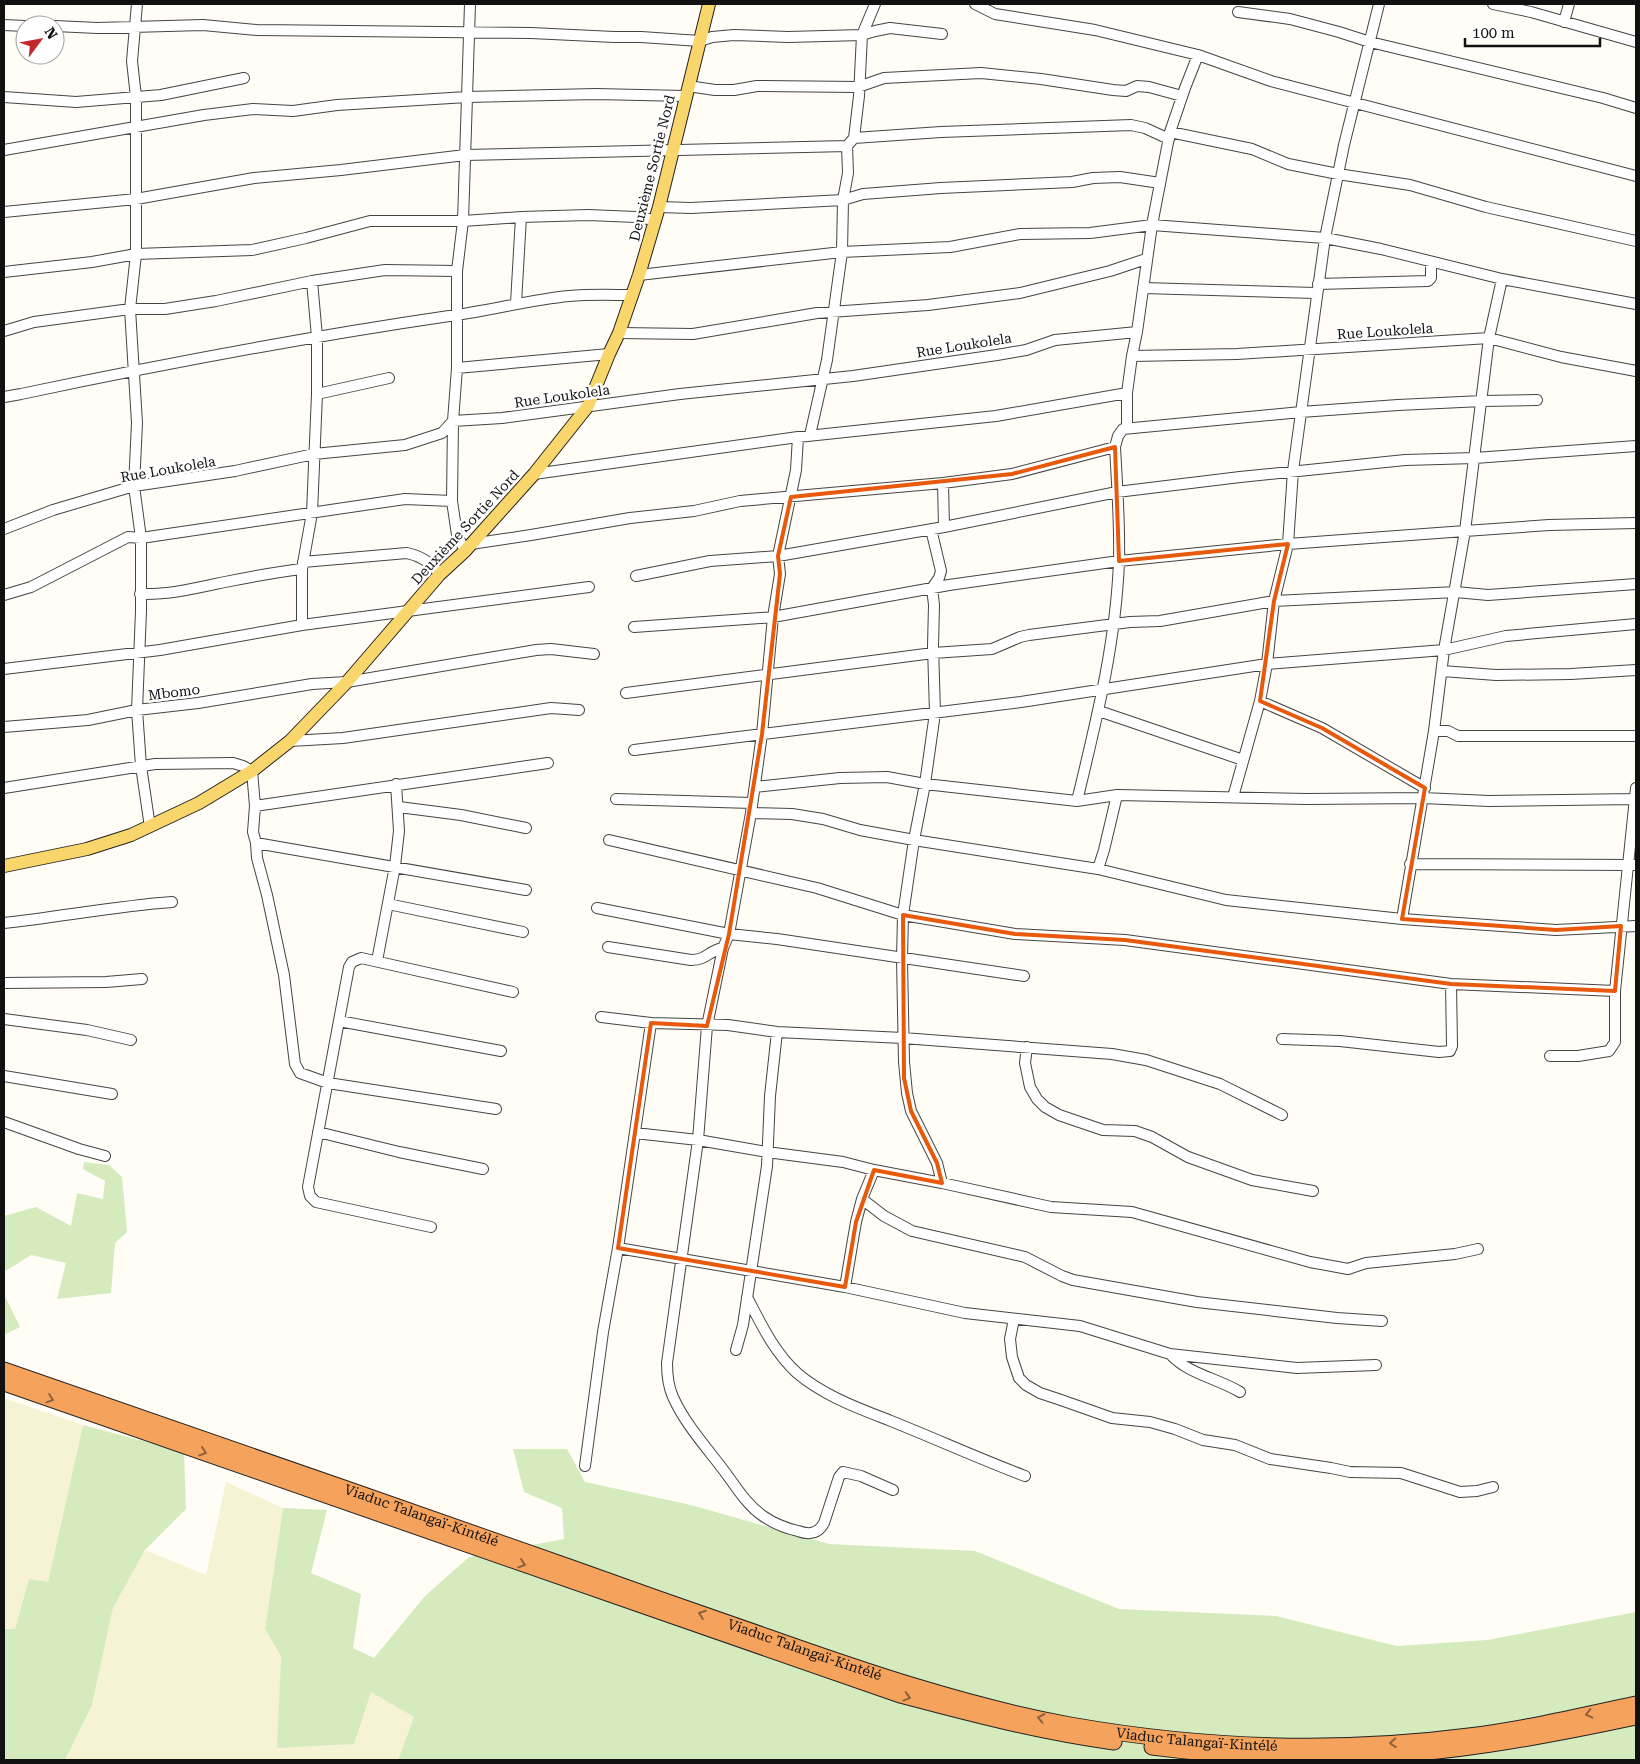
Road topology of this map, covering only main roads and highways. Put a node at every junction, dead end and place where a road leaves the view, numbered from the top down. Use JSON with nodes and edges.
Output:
{"nodes":[{"id":1,"x":709,"y":4,"type":"edge"},
{"id":2,"x":4,"y":866,"type":"edge"},
{"id":3,"x":4,"y":1370,"type":"edge"},
{"id":4,"x":4,"y":1383,"type":"edge"},
{"id":5,"x":1636,"y":1704,"type":"edge"},
{"id":6,"x":1636,"y":1717,"type":"edge"}],
"edges":[{"from":1,"to":2,"type":"main road","name":"Deuxième Sortie Nord"},
{"from":5,"to":3,"type":"highway","name":"Viaduc Talangaï-Kintélé","one_way":true},
{"from":4,"to":6,"type":"highway","name":"Viaduc Talangaï-Kintélé","one_way":true}]}
